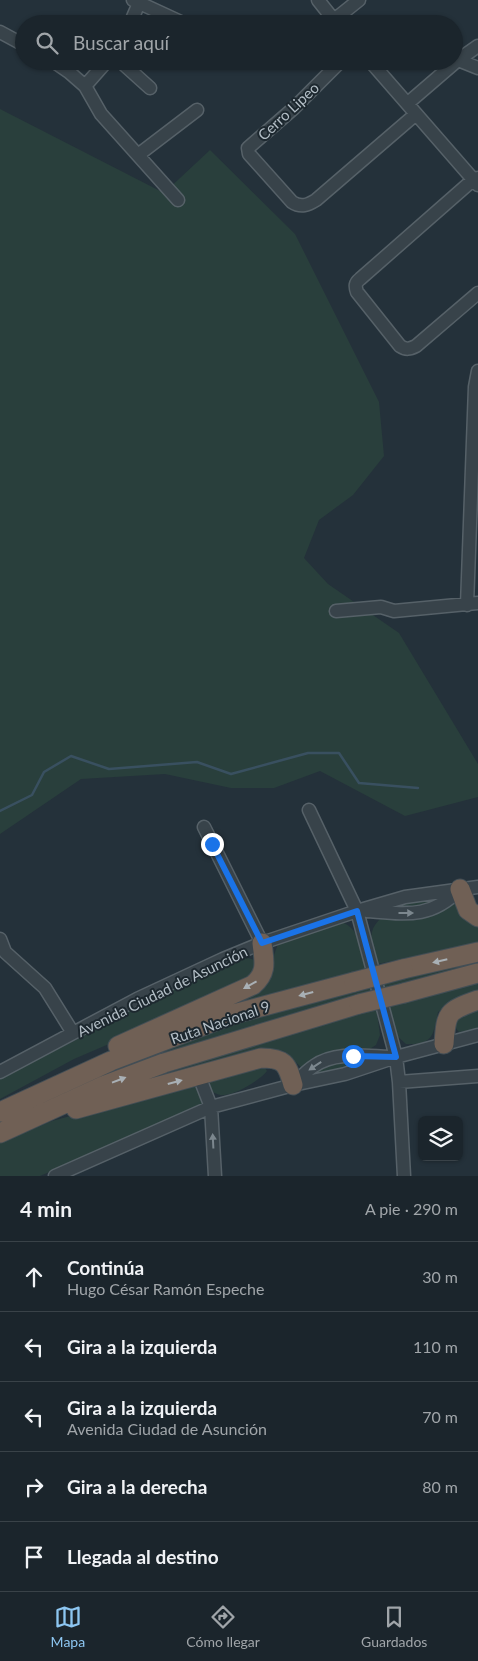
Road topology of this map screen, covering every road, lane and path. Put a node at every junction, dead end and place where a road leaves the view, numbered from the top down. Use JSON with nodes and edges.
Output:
{"nodes":[{"id":1,"x":318,"y":0,"type":"edge"},
{"id":2,"x":359,"y":0,"type":"edge"},
{"id":3,"x":136,"y":1,"type":"edge"},
{"id":4,"x":132,"y":15,"type":"edge"},
{"id":5,"x":165,"y":15,"type":"edge"},
{"id":6,"x":330,"y":15,"type":"edge"},
{"id":7,"x":343,"y":15,"type":"edge"},
{"id":8,"x":0,"y":32,"type":"edge"},
{"id":9,"x":15,"y":40,"type":"edge"},
{"id":10,"x":478,"y":46,"type":"edge"},
{"id":11,"x":463,"y":56,"type":"edge"},
{"id":12,"x":463,"y":62,"type":"edge"},
{"id":13,"x":478,"y":68,"type":"edge"},
{"id":14,"x":66,"y":70,"type":"edge"},
{"id":15,"x":99,"y":70,"type":"edge"},
{"id":16,"x":130,"y":70,"type":"edge"},
{"id":17,"x":332,"y":70,"type":"edge"},
{"id":18,"x":378,"y":70,"type":"edge"},
{"id":19,"x":446,"y":70,"type":"edge"},
{"id":20,"x":85,"y":86,"type":"junction"},
{"id":21,"x":150,"y":88,"type":"dead end"},
{"id":22,"x":408,"y":103,"type":"junction"},
{"id":23,"x":197,"y":110,"type":"dead end"},
{"id":24,"x":416,"y":114,"type":"junction"},
{"id":25,"x":138,"y":155,"type":"junction"},
{"id":26,"x":477,"y":181,"type":"edge"},
{"id":27,"x":178,"y":200,"type":"dead end"},
{"id":28,"x":478,"y":293,"type":"edge"},
{"id":29,"x":478,"y":371,"type":"edge"},
{"id":30,"x":473,"y":604,"type":"edge"},
{"id":31,"x":336,"y":611,"type":"dead end"},
{"id":32,"x":310,"y":810,"type":"dead end"},
{"id":33,"x":204,"y":828,"type":"dead end"},
{"id":34,"x":469,"y":888,"type":"edge"},
{"id":35,"x":357,"y":911,"type":"junction"},
{"id":36,"x":478,"y":917,"type":"edge"},
{"id":37,"x":0,"y":939,"type":"edge"},
{"id":38,"x":262,"y":943,"type":"junction"},
{"id":39,"x":478,"y":952,"type":"edge"},
{"id":40,"x":478,"y":973,"type":"edge"},
{"id":41,"x":478,"y":1000,"type":"edge"},
{"id":42,"x":73,"y":1033,"type":"junction"},
{"id":43,"x":478,"y":1035,"type":"edge"},
{"id":44,"x":444,"y":1044,"type":"junction"},
{"id":45,"x":396,"y":1057,"type":"junction"},
{"id":46,"x":0,"y":1072,"type":"edge"},
{"id":47,"x":199,"y":1076,"type":"junction"},
{"id":48,"x":478,"y":1076,"type":"edge"},
{"id":49,"x":399,"y":1082,"type":"junction"},
{"id":50,"x":293,"y":1084,"type":"junction"},
{"id":51,"x":32,"y":1098,"type":"junction"},
{"id":52,"x":211,"y":1107,"type":"junction"},
{"id":53,"x":0,"y":1112,"type":"edge"},
{"id":54,"x":27,"y":1122,"type":"junction"},
{"id":55,"x":0,"y":1134,"type":"edge"},
{"id":56,"x":56,"y":1176,"type":"edge"},
{"id":57,"x":215,"y":1176,"type":"edge"},
{"id":58,"x":404,"y":1176,"type":"edge"}],
"edges":[{"from":1,"to":6,"type":"street"},
{"from":2,"to":7,"type":"street"},
{"from":3,"to":4,"type":"street"},
{"from":3,"to":5,"type":"street"},
{"from":8,"to":9,"type":"street"},
{"from":10,"to":11,"type":"street"},
{"from":12,"to":13,"type":"street"},
{"from":14,"to":20,"type":"street"},
{"from":15,"to":20,"type":"street"},
{"from":16,"to":21,"type":"street"},
{"from":17,"to":24,"type":"street","name":"Cerro Lipeo"},
{"from":18,"to":22,"type":"street"},
{"from":19,"to":22,"type":"street"},
{"from":20,"to":25,"type":"street"},
{"from":22,"to":24,"type":"street"},
{"from":23,"to":25,"type":"street"},
{"from":24,"to":26,"type":"street"},
{"from":25,"to":27,"type":"street"},
{"from":26,"to":28,"type":"street"},
{"from":29,"to":30,"type":"street"},
{"from":30,"to":31,"type":"street"},
{"from":32,"to":35,"type":"street"},
{"from":33,"to":38,"type":"street"},
{"from":34,"to":35,"type":"street","name":"Avenida Ciudad de Asunción"},
{"from":35,"to":34,"type":"street","name":"Avenida Ciudad de Asunción","one_way":true},
{"from":34,"to":36,"type":"highway"},
{"from":35,"to":38,"type":"street","name":"Avenida Ciudad de Asunción"},
{"from":35,"to":45,"type":"street"},
{"from":37,"to":42,"type":"street"},
{"from":38,"to":42,"type":"street","name":"Avenida Ciudad de Asunción"},
{"from":38,"to":51,"type":"highway","one_way":true},
{"from":39,"to":51,"type":"highway","name":"Ruta Nacional 9","one_way":true,"bridge":true},
{"from":54,"to":40,"type":"highway","name":"Ruta Nacional 9","one_way":true,"bridge":true},
{"from":41,"to":44,"type":"highway"},
{"from":42,"to":46,"type":"street","name":"Avenida Ciudad de Asunción"},
{"from":43,"to":44,"type":"street"},
{"from":44,"to":45,"type":"street"},
{"from":45,"to":49,"type":"street"},
{"from":45,"to":50,"type":"street"},
{"from":45,"to":50,"type":"street","one_way":true},
{"from":47,"to":50,"type":"highway"},
{"from":47,"to":52,"type":"street"},
{"from":54,"to":47,"type":"highway","one_way":true},
{"from":48,"to":49,"type":"street"},
{"from":49,"to":58,"type":"street"},
{"from":50,"to":52,"type":"street"},
{"from":51,"to":53,"type":"highway","name":"Ruta Nacional 9"},
{"from":52,"to":56,"type":"street"},
{"from":57,"to":52,"type":"street","one_way":true},
{"from":54,"to":55,"type":"highway","name":"Ruta Nacional 9"}]}
